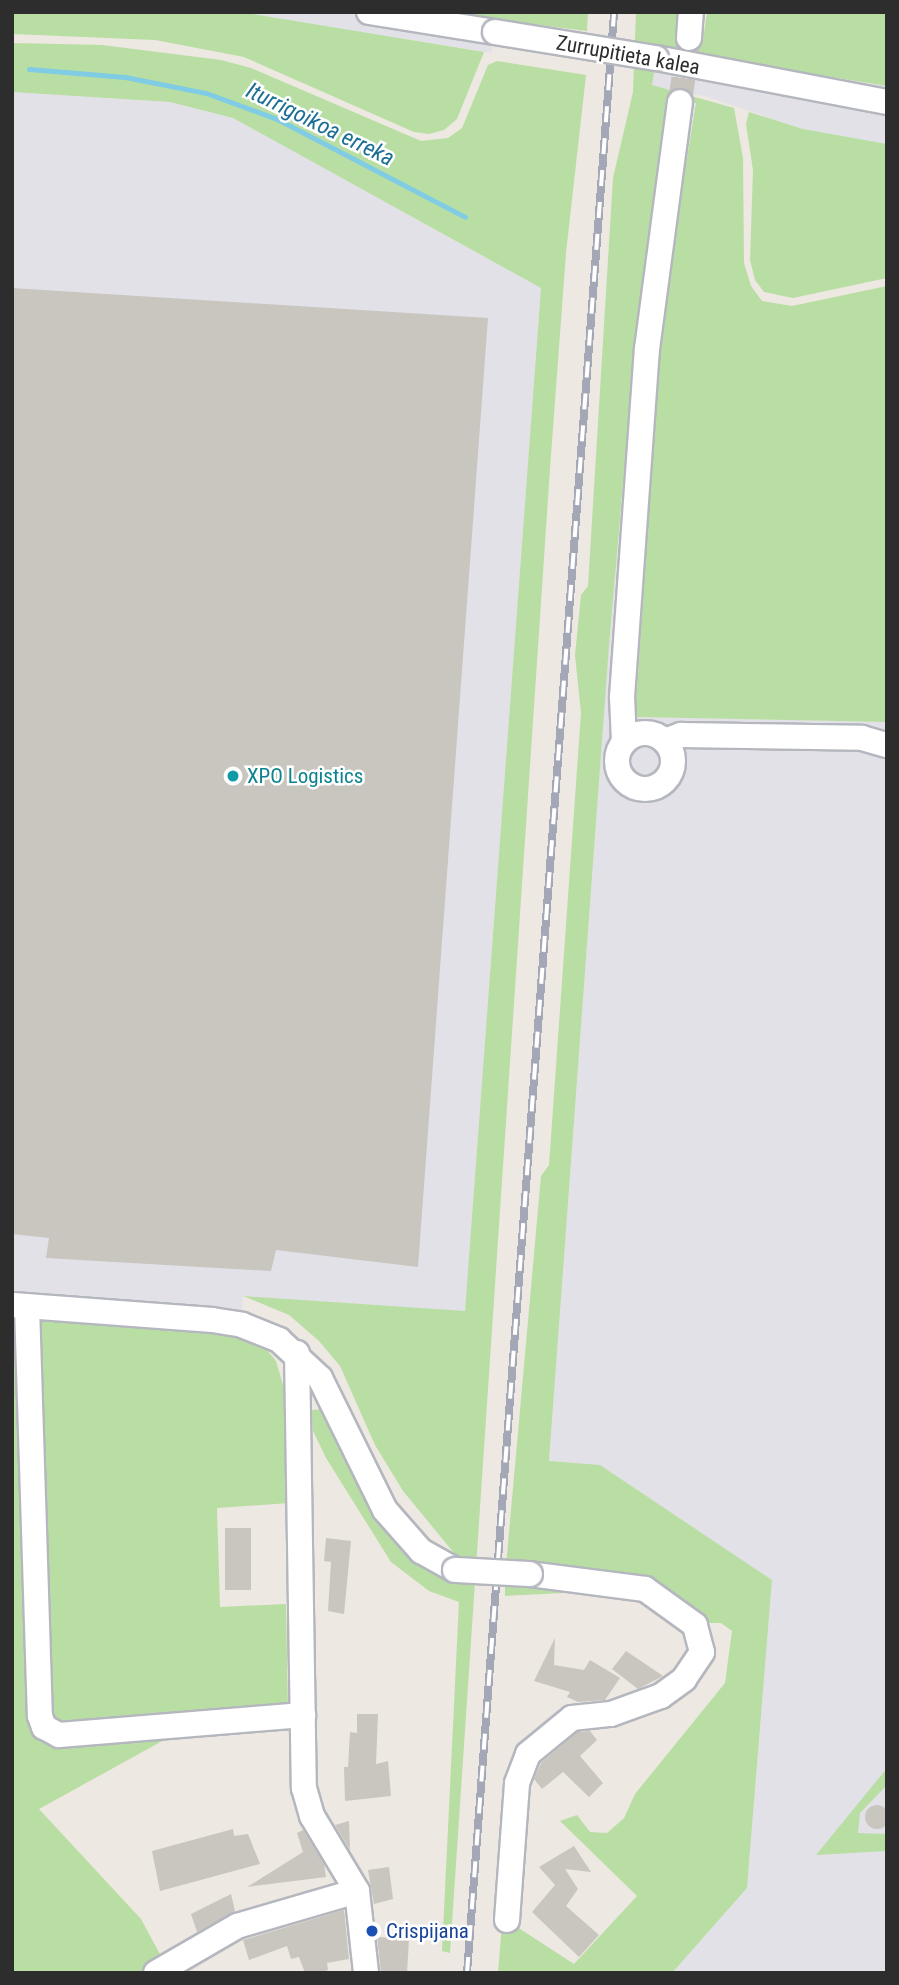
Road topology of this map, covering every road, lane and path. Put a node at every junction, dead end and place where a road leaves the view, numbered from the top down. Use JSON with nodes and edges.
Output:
{"nodes":[{"id":1,"x":369,"y":12,"type":"edge"},
{"id":2,"x":691,"y":12,"type":"edge"},
{"id":3,"x":689,"y":38,"type":"tunnel mouth"},
{"id":4,"x":680,"y":102,"type":"tunnel mouth"},
{"id":5,"x":887,"y":102,"type":"edge"},
{"id":6,"x":665,"y":741,"type":"junction"},
{"id":7,"x":624,"y":742,"type":"junction"},
{"id":8,"x":887,"y":745,"type":"edge"},
{"id":9,"x":20,"y":1306,"type":"edge"},
{"id":10,"x":297,"y":1353,"type":"junction"},
{"id":11,"x":303,"y":1715,"type":"junction"},
{"id":12,"x":357,"y":1891,"type":"junction"},
{"id":13,"x":507,"y":1920,"type":"dead end"},
{"id":14,"x":156,"y":1973,"type":"edge"},
{"id":15,"x":366,"y":1973,"type":"edge"}],
"edges":[{"from":1,"to":5,"type":"street","name":"Zurrupitieta kalea","bridge":true},
{"from":2,"to":3,"type":"street"},
{"from":4,"to":7,"type":"street"},
{"from":6,"to":7,"type":"street"},
{"from":6,"to":7,"type":"street"},
{"from":6,"to":8,"type":"street"},
{"from":9,"to":10,"type":"street"},
{"from":9,"to":11,"type":"street"},
{"from":10,"to":11,"type":"street"},
{"from":10,"to":13,"type":"street","bridge":true},
{"from":11,"to":12,"type":"street"},
{"from":12,"to":14,"type":"street"},
{"from":12,"to":15,"type":"street"}]}
